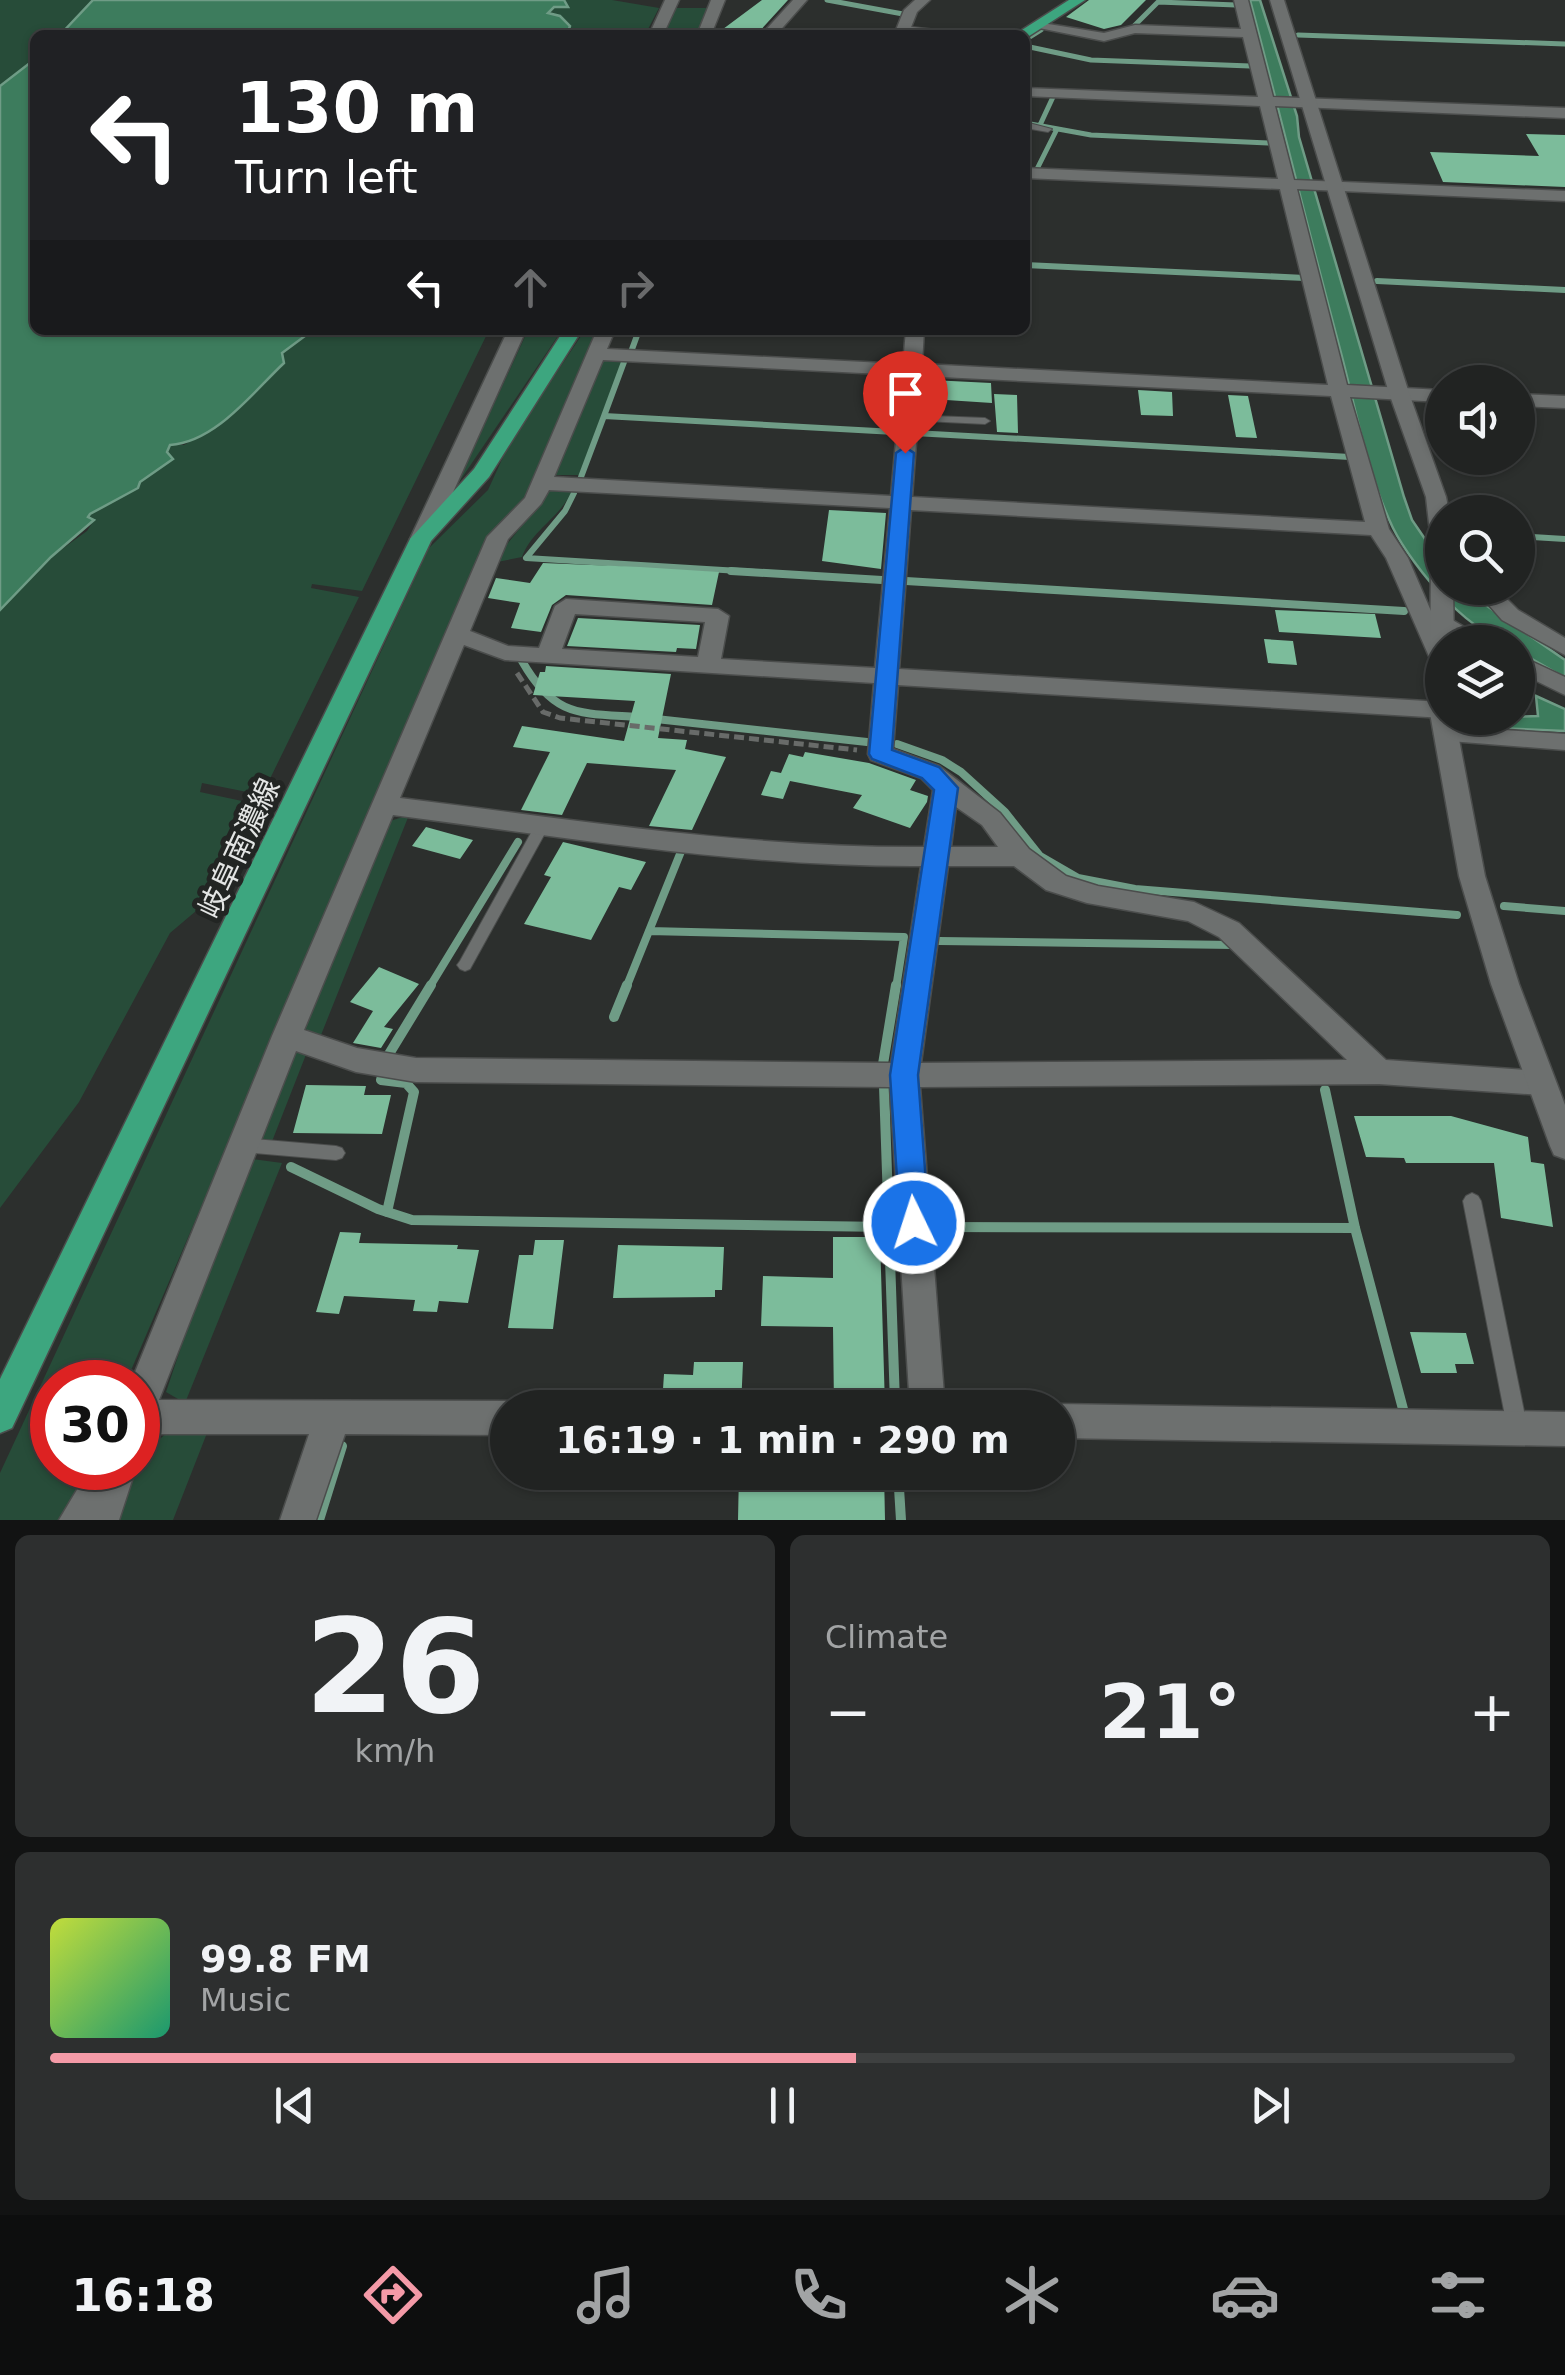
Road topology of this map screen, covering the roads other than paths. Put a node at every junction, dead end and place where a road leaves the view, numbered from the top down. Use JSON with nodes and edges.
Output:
{"nodes":[{"id":1,"x":672,"y":0,"type":"edge"},
{"id":2,"x":718,"y":0,"type":"edge"},
{"id":3,"x":800,"y":0,"type":"edge"},
{"id":4,"x":923,"y":0,"type":"edge"},
{"id":5,"x":1076,"y":0,"type":"edge"},
{"id":6,"x":1241,"y":0,"type":"edge"},
{"id":7,"x":1278,"y":0,"type":"edge"},
{"id":8,"x":1036,"y":26,"type":"junction"},
{"id":9,"x":658,"y":30,"type":"edge"},
{"id":10,"x":706,"y":30,"type":"edge"},
{"id":11,"x":773,"y":30,"type":"edge"},
{"id":12,"x":903,"y":30,"type":"edge"},
{"id":13,"x":1029,"y":30,"type":"edge"},
{"id":14,"x":1250,"y":33,"type":"junction"},
{"id":15,"x":1030,"y":92,"type":"edge"},
{"id":16,"x":1272,"y":101,"type":"junction"},
{"id":17,"x":1303,"y":102,"type":"junction"},
{"id":18,"x":1565,"y":112,"type":"edge"},
{"id":19,"x":1030,"y":126,"type":"edge"},
{"id":20,"x":1048,"y":129,"type":"dead end"},
{"id":21,"x":1030,"y":174,"type":"edge"},
{"id":22,"x":1290,"y":184,"type":"junction"},
{"id":23,"x":1327,"y":185,"type":"junction"},
{"id":24,"x":1565,"y":196,"type":"edge"},
{"id":25,"x":515,"y":335,"type":"edge"},
{"id":26,"x":570,"y":335,"type":"edge"},
{"id":27,"x":915,"y":335,"type":"edge"},
{"id":28,"x":601,"y":342,"type":"edge"},
{"id":29,"x":913,"y":370,"type":"junction"},
{"id":30,"x":1344,"y":391,"type":"junction"},
{"id":31,"x":1393,"y":393,"type":"junction"},
{"id":32,"x":1425,"y":395,"type":"edge"},
{"id":33,"x":1535,"y":401,"type":"edge"},
{"id":34,"x":1565,"y":402,"type":"edge"},
{"id":35,"x":908,"y":418,"type":"junction"},
{"id":36,"x":985,"y":421,"type":"dead end"},
{"id":37,"x":543,"y":483,"type":"junction"},
{"id":38,"x":1433,"y":495,"type":"edge"},
{"id":39,"x":900,"y":502,"type":"junction"},
{"id":40,"x":1378,"y":529,"type":"junction"},
{"id":41,"x":421,"y":539,"type":"junction"},
{"id":42,"x":1441,"y":605,"type":"edge"},
{"id":43,"x":1498,"y":605,"type":"edge"},
{"id":44,"x":1441,"y":615,"type":"junction"},
{"id":45,"x":1426,"y":625,"type":"edge"},
{"id":46,"x":1441,"y":625,"type":"edge"},
{"id":47,"x":1455,"y":625,"type":"edge"},
{"id":48,"x":457,"y":634,"type":"junction"},
{"id":49,"x":1565,"y":648,"type":"edge"},
{"id":50,"x":548,"y":656,"type":"junction"},
{"id":51,"x":708,"y":665,"type":"junction"},
{"id":52,"x":1535,"y":672,"type":"edge"},
{"id":53,"x":886,"y":676,"type":"junction"},
{"id":54,"x":1565,"y":687,"type":"edge"},
{"id":55,"x":1425,"y":718,"type":"edge"},
{"id":56,"x":1447,"y":735,"type":"edge"},
{"id":57,"x":1528,"y":735,"type":"edge"},
{"id":58,"x":1565,"y":742,"type":"edge"},
{"id":59,"x":946,"y":788,"type":"junction"},
{"id":60,"x":384,"y":806,"type":"junction"},
{"id":61,"x":542,"y":826,"type":"junction"},
{"id":62,"x":1020,"y":856,"type":"junction"},
{"id":63,"x":933,"y":858,"type":"junction"},
{"id":64,"x":465,"y":965,"type":"dead end"},
{"id":65,"x":287,"y":1036,"type":"junction"},
{"id":66,"x":1378,"y":1072,"type":"junction"},
{"id":67,"x":904,"y":1075,"type":"junction"},
{"id":68,"x":1550,"y":1093,"type":"edge"},
{"id":69,"x":1564,"y":1141,"type":"edge"},
{"id":70,"x":243,"y":1145,"type":"junction"},
{"id":71,"x":336,"y":1153,"type":"dead end"},
{"id":72,"x":1472,"y":1201,"type":"dead end"},
{"id":73,"x":157,"y":1360,"type":"edge"},
{"id":74,"x":927,"y":1390,"type":"edge"},
{"id":75,"x":0,"y":1416,"type":"edge"},
{"id":76,"x":160,"y":1417,"type":"edge"},
{"id":77,"x":333,"y":1418,"type":"junction"},
{"id":78,"x":490,"y":1418,"type":"edge"},
{"id":79,"x":1075,"y":1422,"type":"edge"},
{"id":80,"x":1517,"y":1428,"type":"junction"},
{"id":81,"x":1565,"y":1429,"type":"edge"},
{"id":82,"x":96,"y":1490,"type":"edge"},
{"id":83,"x":111,"y":1490,"type":"edge"},
{"id":84,"x":77,"y":1520,"type":"edge"},
{"id":85,"x":101,"y":1520,"type":"edge"},
{"id":86,"x":298,"y":1520,"type":"edge"}],
"edges":[{"from":1,"to":9,"type":"street"},
{"from":2,"to":10,"type":"street"},
{"from":3,"to":11,"type":"street"},
{"from":4,"to":12,"type":"street"},
{"from":5,"to":8,"type":"main road"},
{"from":6,"to":14,"type":"street"},
{"from":7,"to":17,"type":"street"},
{"from":8,"to":13,"type":"main road"},
{"from":8,"to":14,"type":"street"},
{"from":14,"to":16,"type":"street"},
{"from":15,"to":16,"type":"street"},
{"from":16,"to":17,"type":"street"},
{"from":16,"to":22,"type":"street"},
{"from":17,"to":18,"type":"street"},
{"from":17,"to":23,"type":"street"},
{"from":19,"to":20,"type":"lane"},
{"from":21,"to":22,"type":"street"},
{"from":22,"to":23,"type":"street"},
{"from":22,"to":30,"type":"street"},
{"from":23,"to":24,"type":"street"},
{"from":23,"to":31,"type":"street"},
{"from":25,"to":41,"type":"street"},
{"from":26,"to":41,"type":"main road","name":"岐阜南濃線"},
{"from":27,"to":29,"type":"street"},
{"from":28,"to":29,"type":"street"},
{"from":28,"to":37,"type":"street"},
{"from":29,"to":30,"type":"street"},
{"from":29,"to":35,"type":"street"},
{"from":30,"to":31,"type":"street"},
{"from":30,"to":40,"type":"street"},
{"from":31,"to":32,"type":"street"},
{"from":31,"to":38,"type":"street"},
{"from":33,"to":34,"type":"street"},
{"from":35,"to":36,"type":"lane"},
{"from":35,"to":39,"type":"street"},
{"from":37,"to":39,"type":"street"},
{"from":37,"to":48,"type":"street"},
{"from":39,"to":40,"type":"street"},
{"from":39,"to":53,"type":"street"},
{"from":40,"to":45,"type":"street"},
{"from":41,"to":75,"type":"main road","name":"岐阜南濃線"},
{"from":42,"to":44,"type":"street"},
{"from":43,"to":49,"type":"street"},
{"from":44,"to":46,"type":"street"},
{"from":44,"to":47,"type":"street"},
{"from":48,"to":50,"type":"street"},
{"from":48,"to":60,"type":"street"},
{"from":50,"to":51,"type":"street"},
{"from":50,"to":51,"type":"street"},
{"from":51,"to":53,"type":"street"},
{"from":52,"to":54,"type":"street"},
{"from":53,"to":55,"type":"street"},
{"from":53,"to":59,"type":"street"},
{"from":56,"to":68,"type":"street"},
{"from":57,"to":58,"type":"street"},
{"from":59,"to":62,"type":"street"},
{"from":59,"to":63,"type":"street"},
{"from":60,"to":61,"type":"street"},
{"from":60,"to":65,"type":"street"},
{"from":61,"to":63,"type":"street"},
{"from":61,"to":64,"type":"lane"},
{"from":62,"to":63,"type":"street"},
{"from":62,"to":66,"type":"street"},
{"from":63,"to":67,"type":"street"},
{"from":65,"to":67,"type":"street"},
{"from":65,"to":70,"type":"street"},
{"from":66,"to":67,"type":"street"},
{"from":66,"to":68,"type":"street"},
{"from":67,"to":74,"type":"street"},
{"from":68,"to":69,"type":"street"},
{"from":70,"to":71,"type":"lane"},
{"from":70,"to":73,"type":"street"},
{"from":72,"to":80,"type":"lane"},
{"from":76,"to":77,"type":"street"},
{"from":77,"to":78,"type":"street"},
{"from":77,"to":86,"type":"street"},
{"from":79,"to":80,"type":"street"},
{"from":80,"to":81,"type":"street"},
{"from":82,"to":84,"type":"street"},
{"from":83,"to":85,"type":"street"}]}
